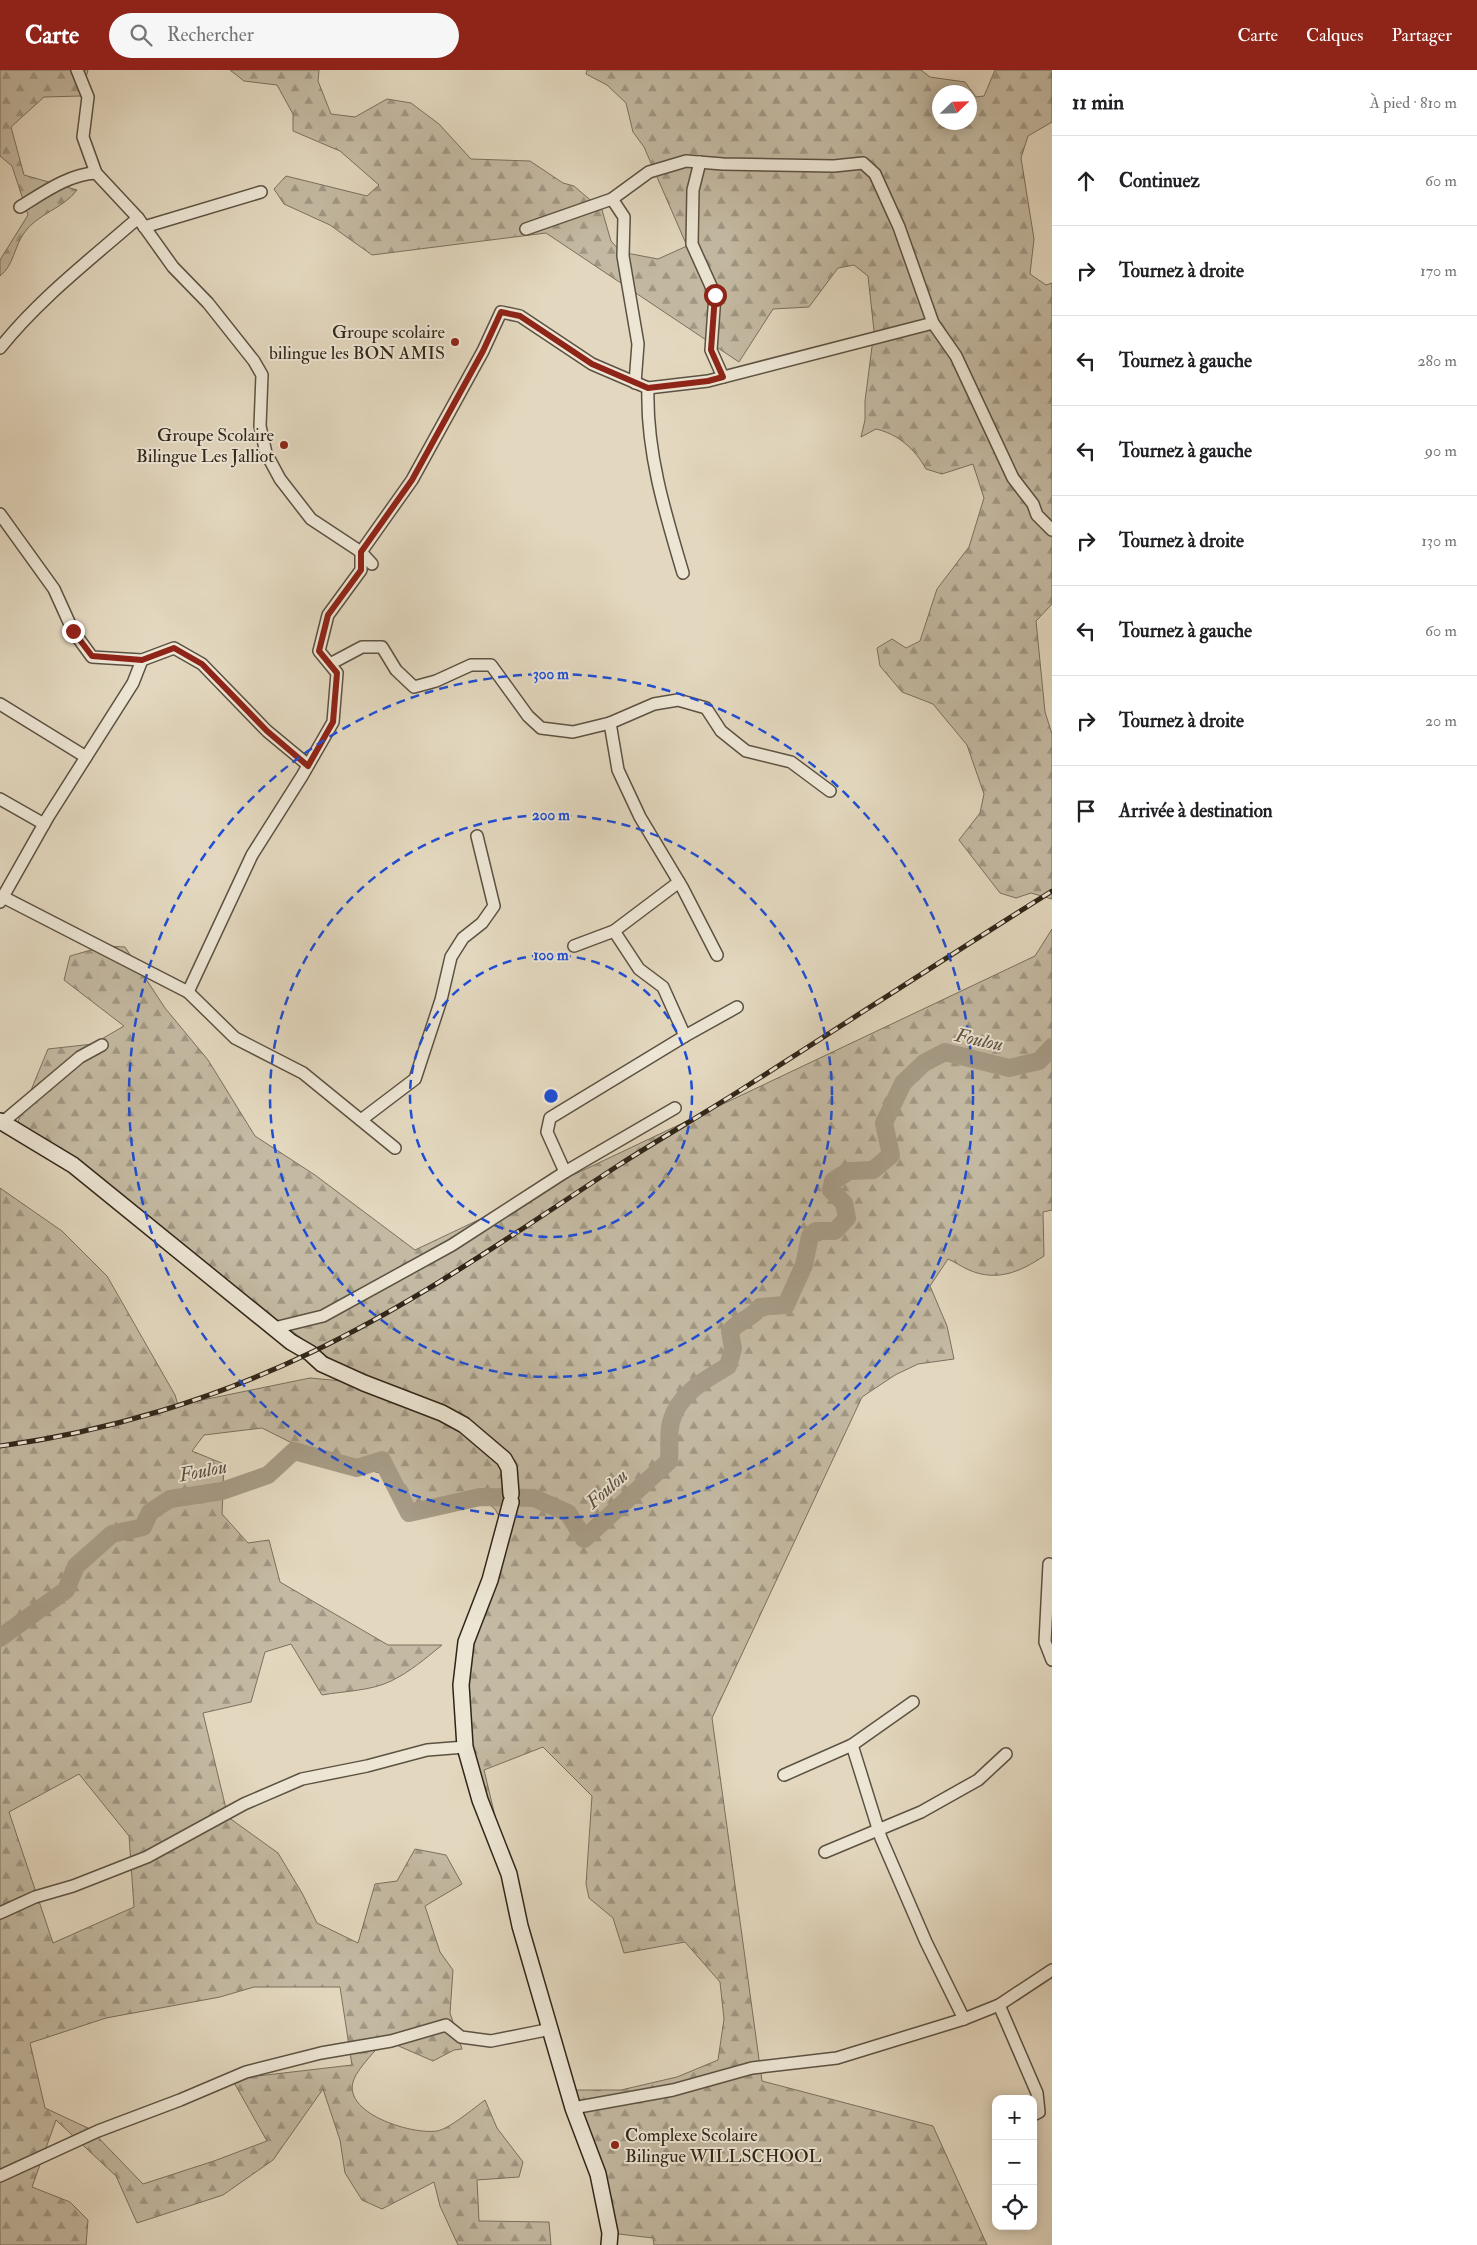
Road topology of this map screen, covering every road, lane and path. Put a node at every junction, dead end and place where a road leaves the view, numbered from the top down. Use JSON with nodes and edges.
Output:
{"nodes":[{"id":1,"x":77,"y":70,"type":"edge"},
{"id":2,"x":700,"y":162,"type":"junction"},
{"id":3,"x":96,"y":174,"type":"junction"},
{"id":4,"x":261,"y":192,"type":"dead end"},
{"id":5,"x":612,"y":199,"type":"junction"},
{"id":6,"x":20,"y":206,"type":"dead end"},
{"id":7,"x":141,"y":222,"type":"junction"},
{"id":8,"x":526,"y":229,"type":"dead end"},
{"id":9,"x":933,"y":324,"type":"junction"},
{"id":10,"x":0,"y":348,"type":"edge"},
{"id":11,"x":723,"y":377,"type":"junction"},
{"id":12,"x":635,"y":382,"type":"junction"},
{"id":13,"x":648,"y":388,"type":"junction"},
{"id":14,"x":0,"y":514,"type":"edge"},
{"id":15,"x":1052,"y":530,"type":"edge"},
{"id":16,"x":361,"y":552,"type":"junction"},
{"id":17,"x":372,"y":564,"type":"dead end"},
{"id":18,"x":682,"y":572,"type":"dead end"},
{"id":19,"x":142,"y":660,"type":"junction"},
{"id":20,"x":330,"y":664,"type":"junction"},
{"id":21,"x":0,"y":704,"type":"edge"},
{"id":22,"x":610,"y":723,"type":"junction"},
{"id":23,"x":86,"y":757,"type":"junction"},
{"id":24,"x":308,"y":766,"type":"junction"},
{"id":25,"x":830,"y":791,"type":"dead end"},
{"id":26,"x":0,"y":800,"type":"edge"},
{"id":27,"x":44,"y":824,"type":"junction"},
{"id":28,"x":477,"y":836,"type":"dead end"},
{"id":29,"x":679,"y":882,"type":"junction"},
{"id":30,"x":1,"y":900,"type":"edge"},
{"id":31,"x":614,"y":931,"type":"junction"},
{"id":32,"x":574,"y":946,"type":"dead end"},
{"id":33,"x":718,"y":955,"type":"dead end"},
{"id":34,"x":188,"y":992,"type":"junction"},
{"id":35,"x":737,"y":1007,"type":"dead end"},
{"id":36,"x":685,"y":1036,"type":"junction"},
{"id":37,"x":102,"y":1045,"type":"dead end"},
{"id":38,"x":675,"y":1108,"type":"dead end"},
{"id":39,"x":362,"y":1120,"type":"junction"},
{"id":40,"x":1,"y":1122,"type":"edge"},
{"id":41,"x":395,"y":1148,"type":"dead end"},
{"id":42,"x":565,"y":1172,"type":"junction"},
{"id":43,"x":274,"y":1328,"type":"junction"},
{"id":44,"x":1049,"y":1564,"type":"dead end"},
{"id":45,"x":1052,"y":1660,"type":"edge"},
{"id":46,"x":914,"y":1702,"type":"dead end"},
{"id":47,"x":852,"y":1745,"type":"junction"},
{"id":48,"x":465,"y":1747,"type":"junction"},
{"id":49,"x":1006,"y":1754,"type":"dead end"},
{"id":50,"x":784,"y":1774,"type":"dead end"},
{"id":51,"x":878,"y":1830,"type":"junction"},
{"id":52,"x":825,"y":1852,"type":"dead end"},
{"id":53,"x":0,"y":1912,"type":"edge"},
{"id":54,"x":1052,"y":1970,"type":"edge"},
{"id":55,"x":999,"y":2004,"type":"junction"},
{"id":56,"x":964,"y":2019,"type":"junction"},
{"id":57,"x":551,"y":2029,"type":"junction"},
{"id":58,"x":573,"y":2108,"type":"junction"},
{"id":59,"x":1037,"y":2113,"type":"edge"},
{"id":60,"x":0,"y":2176,"type":"edge"},
{"id":61,"x":610,"y":2245,"type":"edge"}],
"edges":[{"from":1,"to":3,"type":"street"},
{"from":2,"to":5,"type":"street"},
{"from":2,"to":9,"type":"street"},
{"from":2,"to":11,"type":"street"},
{"from":3,"to":6,"type":"street"},
{"from":3,"to":7,"type":"street"},
{"from":4,"to":7,"type":"street"},
{"from":5,"to":8,"type":"street"},
{"from":5,"to":12,"type":"street"},
{"from":7,"to":10,"type":"street"},
{"from":7,"to":16,"type":"street"},
{"from":9,"to":11,"type":"street"},
{"from":9,"to":15,"type":"street"},
{"from":11,"to":13,"type":"street"},
{"from":12,"to":13,"type":"street"},
{"from":12,"to":16,"type":"street"},
{"from":13,"to":18,"type":"street"},
{"from":14,"to":19,"type":"street"},
{"from":16,"to":17,"type":"street"},
{"from":16,"to":20,"type":"street"},
{"from":19,"to":23,"type":"street"},
{"from":19,"to":24,"type":"street"},
{"from":20,"to":22,"type":"street"},
{"from":20,"to":24,"type":"street"},
{"from":21,"to":23,"type":"street"},
{"from":22,"to":25,"type":"street"},
{"from":22,"to":29,"type":"street"},
{"from":23,"to":27,"type":"street"},
{"from":24,"to":34,"type":"street"},
{"from":26,"to":27,"type":"street"},
{"from":27,"to":30,"type":"street"},
{"from":28,"to":39,"type":"street"},
{"from":29,"to":31,"type":"street"},
{"from":29,"to":33,"type":"street"},
{"from":30,"to":34,"type":"street"},
{"from":31,"to":32,"type":"street"},
{"from":31,"to":36,"type":"street"},
{"from":34,"to":39,"type":"street"},
{"from":35,"to":36,"type":"street"},
{"from":36,"to":42,"type":"street"},
{"from":37,"to":40,"type":"street"},
{"from":38,"to":42,"type":"street"},
{"from":39,"to":41,"type":"street"},
{"from":40,"to":43,"type":"street"},
{"from":42,"to":43,"type":"street"},
{"from":43,"to":48,"type":"street"},
{"from":44,"to":45,"type":"street"},
{"from":46,"to":47,"type":"street"},
{"from":47,"to":50,"type":"street"},
{"from":47,"to":51,"type":"street"},
{"from":48,"to":53,"type":"street"},
{"from":48,"to":57,"type":"street"},
{"from":49,"to":51,"type":"street"},
{"from":51,"to":52,"type":"street"},
{"from":51,"to":56,"type":"street"},
{"from":54,"to":55,"type":"street"},
{"from":55,"to":56,"type":"street"},
{"from":55,"to":59,"type":"street"},
{"from":56,"to":58,"type":"street"},
{"from":57,"to":58,"type":"street"},
{"from":57,"to":60,"type":"street"},
{"from":58,"to":61,"type":"street"}]}
